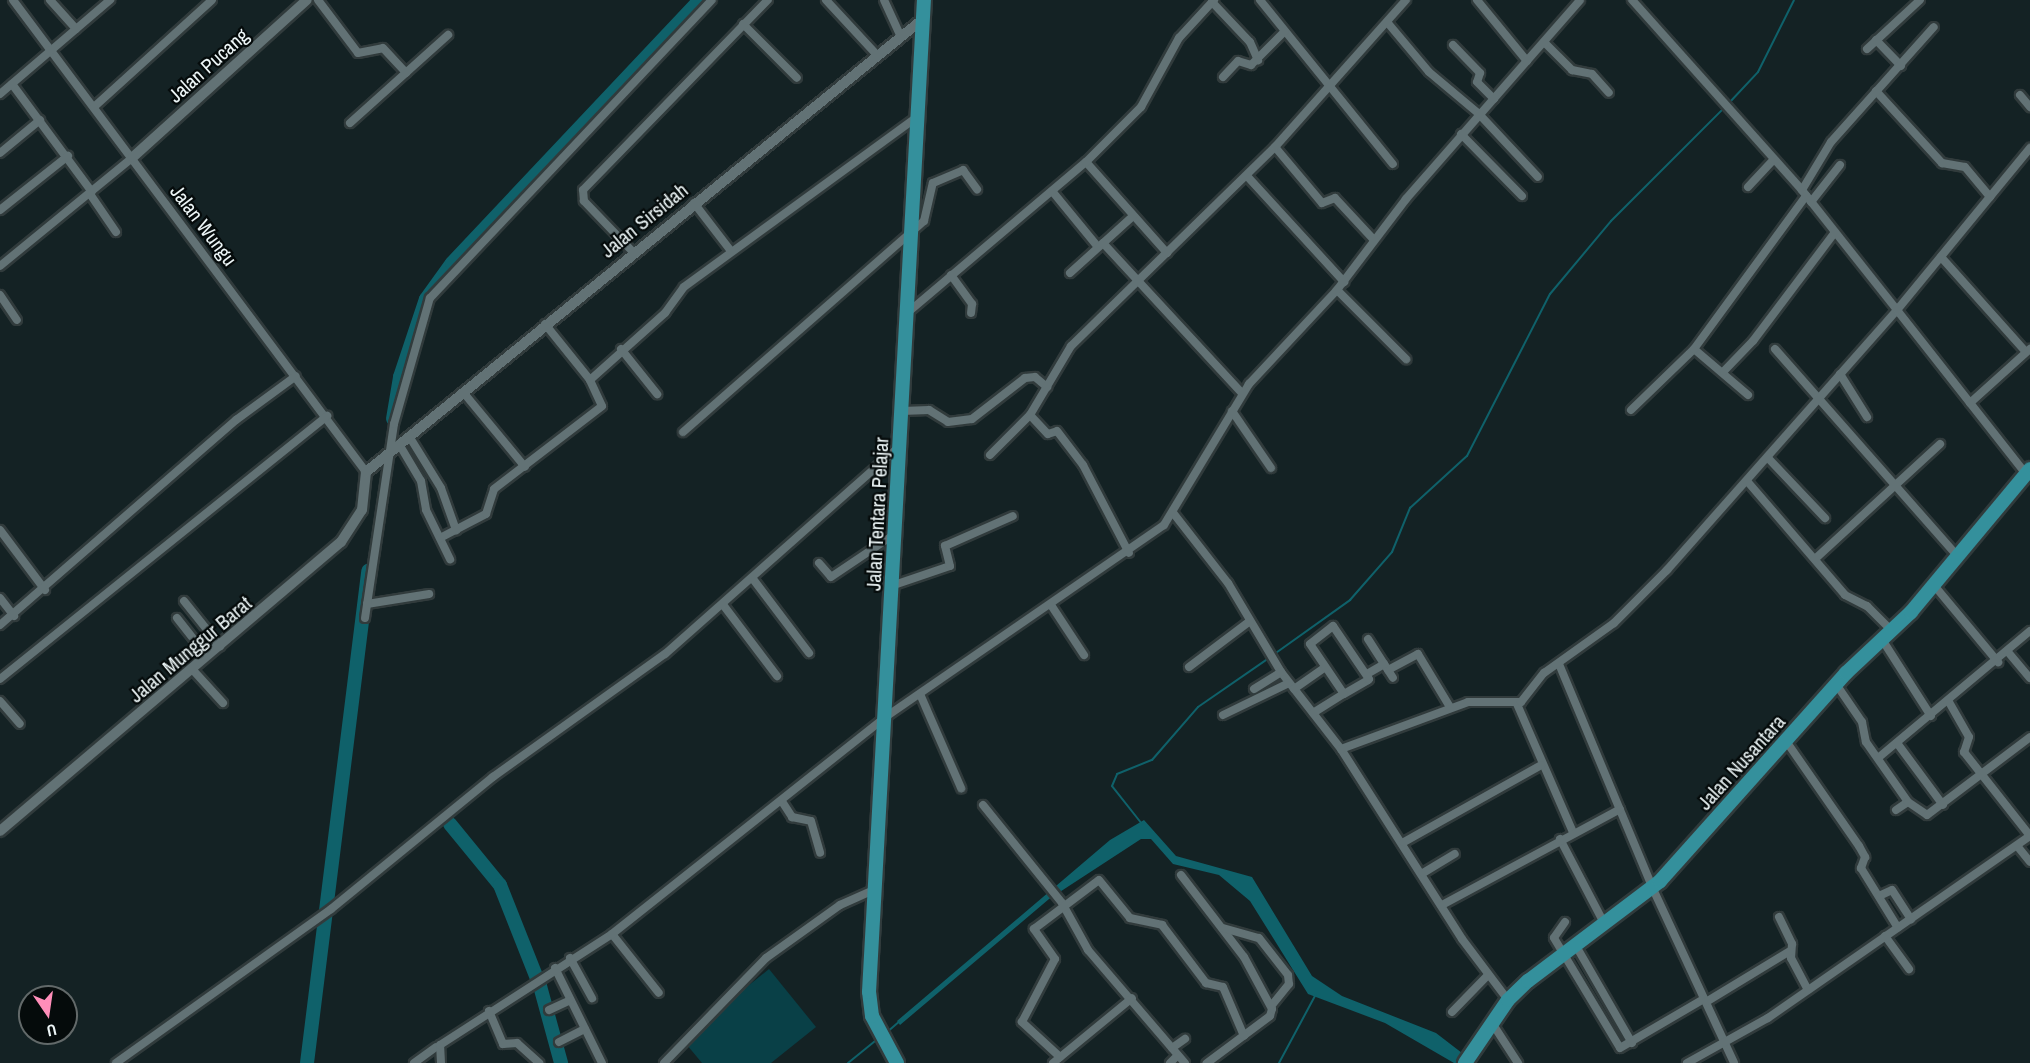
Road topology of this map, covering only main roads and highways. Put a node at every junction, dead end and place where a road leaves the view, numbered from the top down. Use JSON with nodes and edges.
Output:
{"nodes":[{"id":1,"x":924,"y":0,"type":"edge"},
{"id":2,"x":2028,"y":471,"type":"edge"},
{"id":3,"x":893,"y":1057,"type":"edge"},
{"id":4,"x":1465,"y":1063,"type":"edge"}],
"edges":[{"from":1,"to":3,"type":"highway","name":"Jalan Tentara Pelajar"},
{"from":2,"to":4,"type":"highway","name":"Jalan Nusantara"}]}
